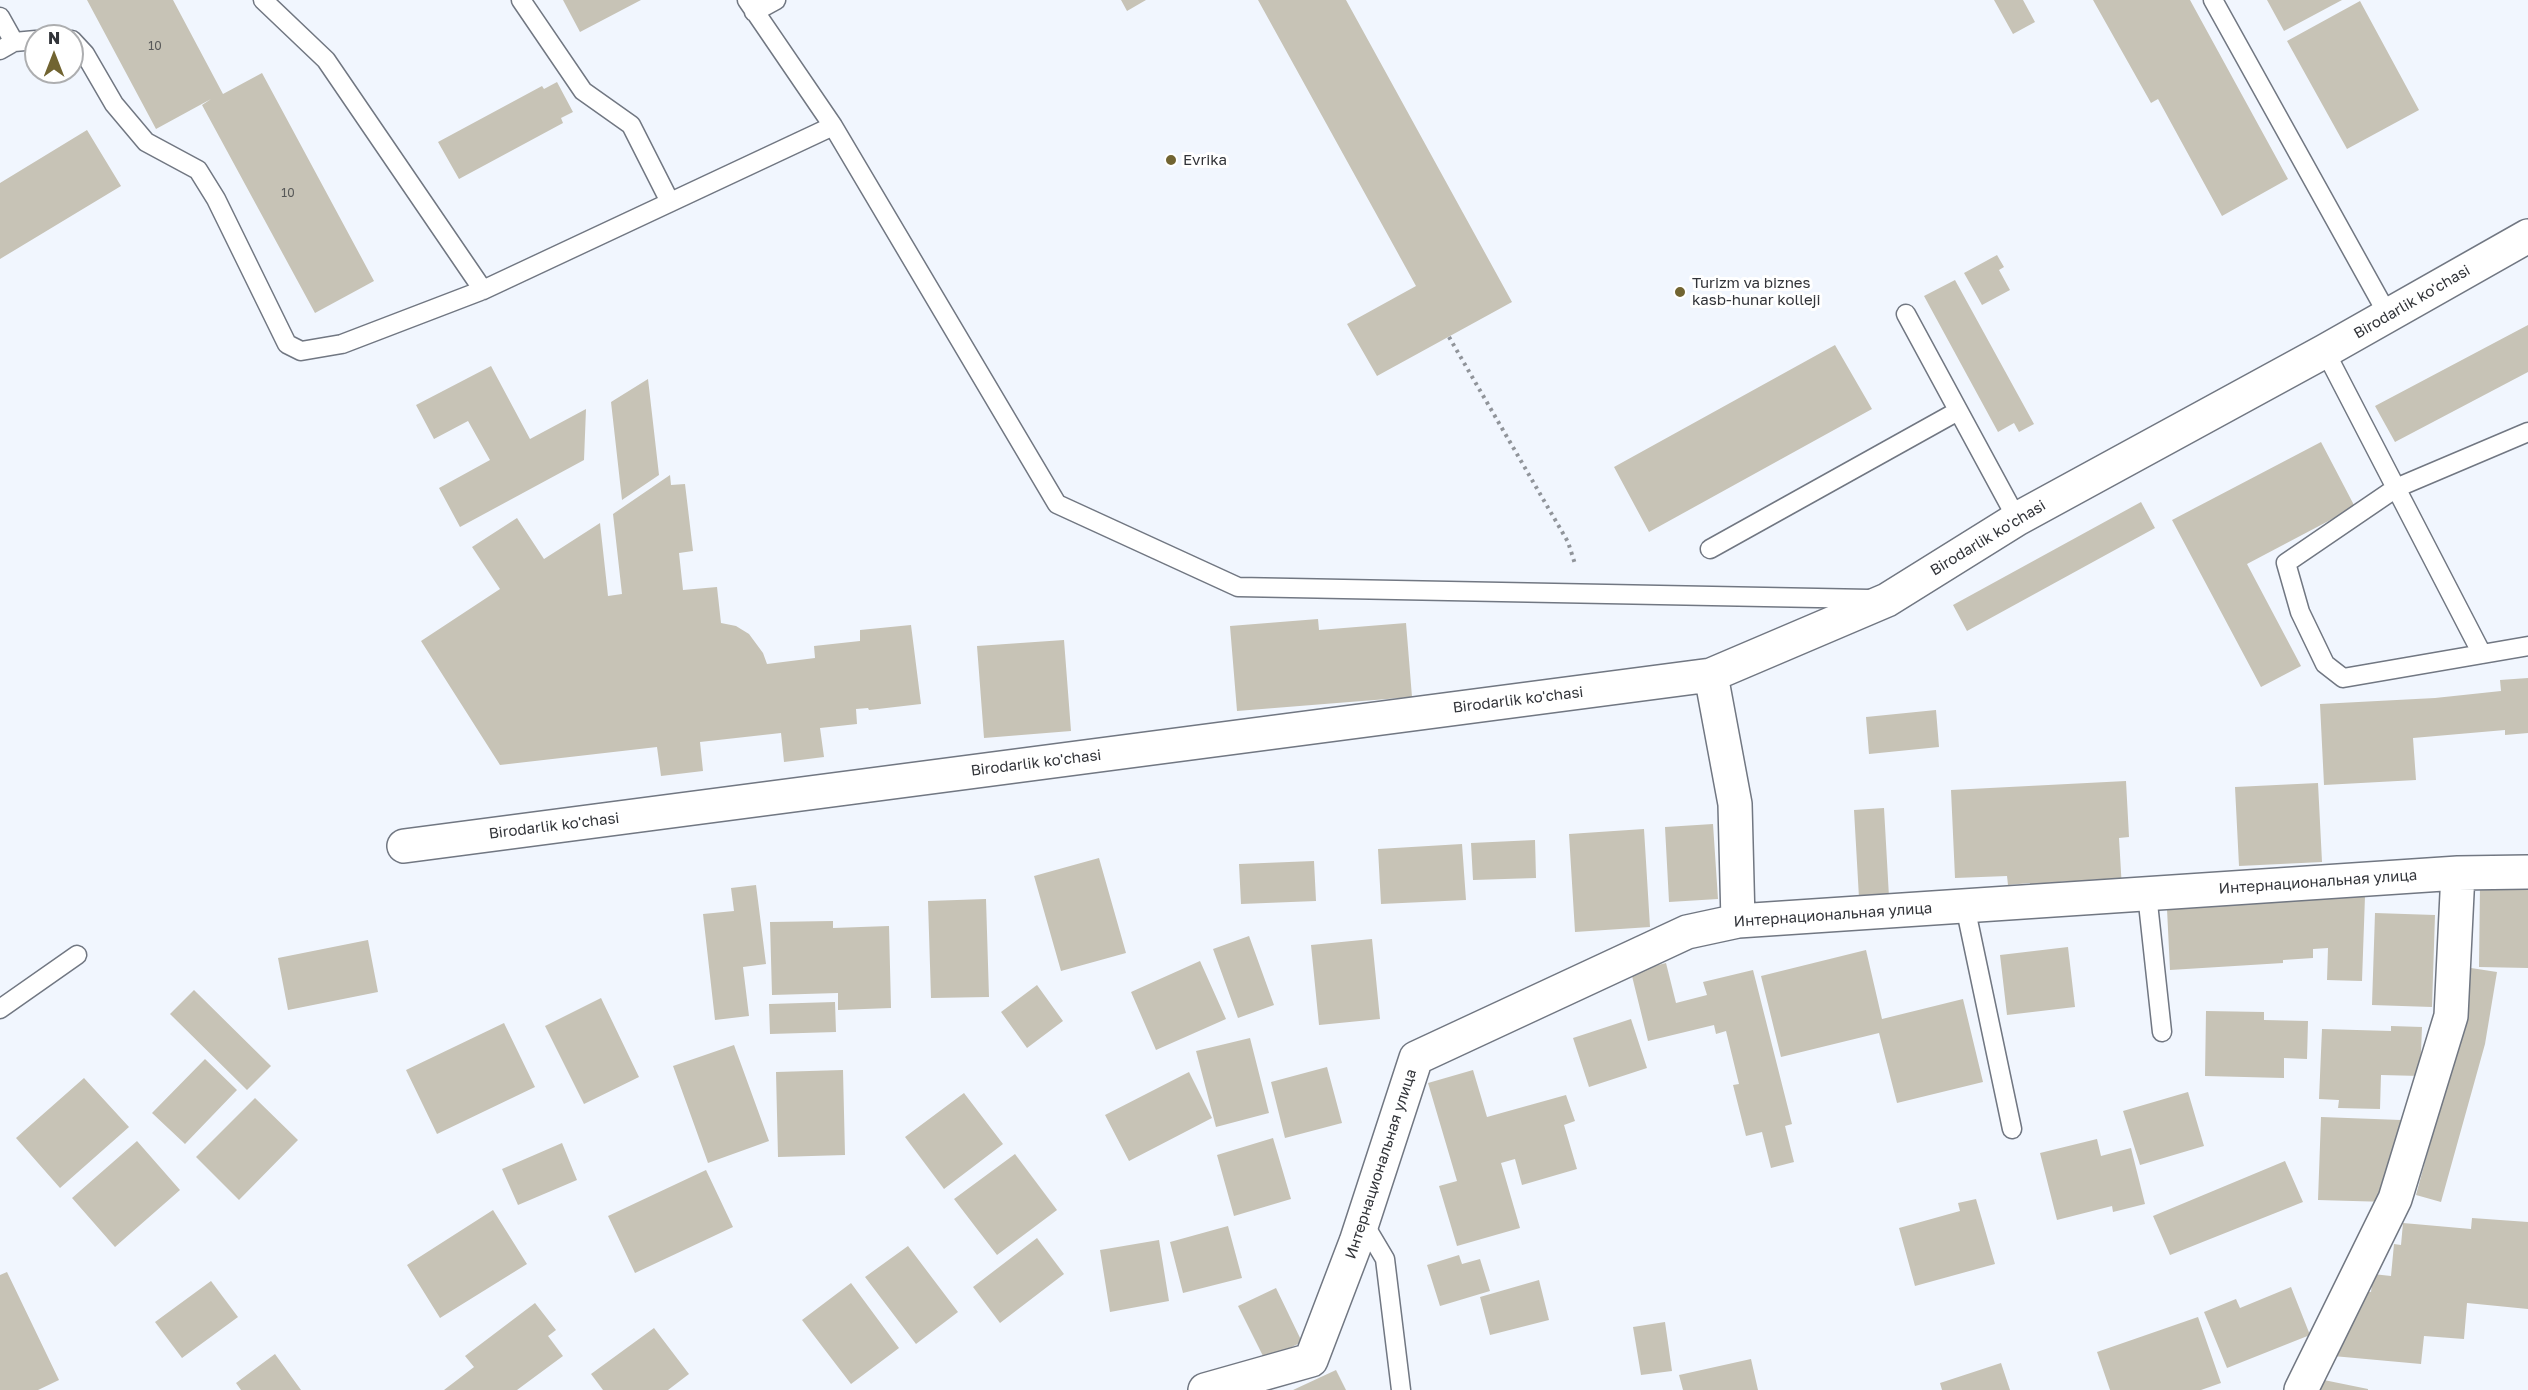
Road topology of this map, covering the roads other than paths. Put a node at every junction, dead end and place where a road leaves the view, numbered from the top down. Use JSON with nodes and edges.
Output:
{"nodes":[{"id":1,"x":263,"y":0,"type":"edge"},
{"id":2,"x":520,"y":0,"type":"edge"},
{"id":3,"x":776,"y":0,"type":"edge"},
{"id":4,"x":2213,"y":0,"type":"edge"},
{"id":5,"x":751,"y":6,"type":"edge"},
{"id":6,"x":0,"y":16,"type":"edge"},
{"id":7,"x":24,"y":42,"type":"edge"},
{"id":8,"x":7,"y":46,"type":"edge"},
{"id":9,"x":84,"y":53,"type":"edge"},
{"id":10,"x":833,"y":126,"type":"junction"},
{"id":11,"x":670,"y":202,"type":"junction"},
{"id":12,"x":2528,"y":236,"type":"edge"},
{"id":13,"x":483,"y":290,"type":"junction"},
{"id":14,"x":1906,"y":314,"type":"dead end"},
{"id":15,"x":2388,"y":315,"type":"junction"},
{"id":16,"x":2325,"y":351,"type":"junction"},
{"id":17,"x":1958,"y":411,"type":"junction"},
{"id":18,"x":2528,"y":432,"type":"edge"},
{"id":19,"x":2396,"y":489,"type":"junction"},
{"id":20,"x":2017,"y":519,"type":"junction"},
{"id":21,"x":1710,"y":549,"type":"dead end"},
{"id":22,"x":1887,"y":600,"type":"junction"},
{"id":23,"x":2528,"y":646,"type":"edge"},
{"id":24,"x":2482,"y":654,"type":"junction"},
{"id":25,"x":1710,"y":675,"type":"junction"},
{"id":26,"x":404,"y":846,"type":"dead end"},
{"id":27,"x":2528,"y":872,"type":"edge"},
{"id":28,"x":2458,"y":873,"type":"junction"},
{"id":29,"x":2147,"y":894,"type":"junction"},
{"id":30,"x":1965,"y":906,"type":"junction"},
{"id":31,"x":1738,"y":921,"type":"junction"},
{"id":32,"x":77,"y":955,"type":"dead end"},
{"id":33,"x":0,"y":1009,"type":"edge"},
{"id":34,"x":2162,"y":1032,"type":"dead end"},
{"id":35,"x":2012,"y":1129,"type":"dead end"},
{"id":36,"x":1363,"y":1222,"type":"junction"},
{"id":37,"x":1205,"y":1390,"type":"edge"},
{"id":38,"x":1401,"y":1390,"type":"edge"},
{"id":39,"x":2301,"y":1390,"type":"edge"}],
"edges":[{"from":1,"to":13,"type":"lane"},
{"from":2,"to":11,"type":"lane"},
{"from":3,"to":5,"type":"lane"},
{"from":4,"to":15,"type":"lane"},
{"from":5,"to":10,"type":"lane"},
{"from":6,"to":8,"type":"lane"},
{"from":7,"to":8,"type":"lane"},
{"from":9,"to":13,"type":"lane"},
{"from":10,"to":11,"type":"lane"},
{"from":10,"to":22,"type":"lane"},
{"from":11,"to":13,"type":"lane"},
{"from":12,"to":15,"type":"street","name":"Birodarlik ko'chasi"},
{"from":14,"to":17,"type":"lane"},
{"from":15,"to":16,"type":"street","name":"Birodarlik ko'chasi"},
{"from":16,"to":19,"type":"lane"},
{"from":16,"to":20,"type":"street","name":"Birodarlik ko'chasi"},
{"from":17,"to":20,"type":"lane"},
{"from":17,"to":21,"type":"lane"},
{"from":18,"to":19,"type":"lane"},
{"from":19,"to":24,"type":"lane"},
{"from":19,"to":24,"type":"lane"},
{"from":20,"to":22,"type":"street","name":"Birodarlik ko'chasi"},
{"from":22,"to":25,"type":"street","name":"Birodarlik ko'chasi"},
{"from":23,"to":24,"type":"lane"},
{"from":25,"to":26,"type":"street","name":"Birodarlik ko'chasi"},
{"from":25,"to":31,"type":"street"},
{"from":27,"to":28,"type":"street","name":"Интернациональная улица"},
{"from":28,"to":29,"type":"street","name":"Интернациональная улица"},
{"from":28,"to":39,"type":"street"},
{"from":29,"to":30,"type":"street","name":"Интернациональная улица"},
{"from":29,"to":34,"type":"lane"},
{"from":30,"to":31,"type":"street","name":"Интернациональная улица"},
{"from":30,"to":35,"type":"lane"},
{"from":31,"to":36,"type":"street","name":"Интернациональная улица"},
{"from":32,"to":33,"type":"lane"},
{"from":36,"to":37,"type":"street","name":"Интернациональная улица"},
{"from":36,"to":38,"type":"lane"}]}
